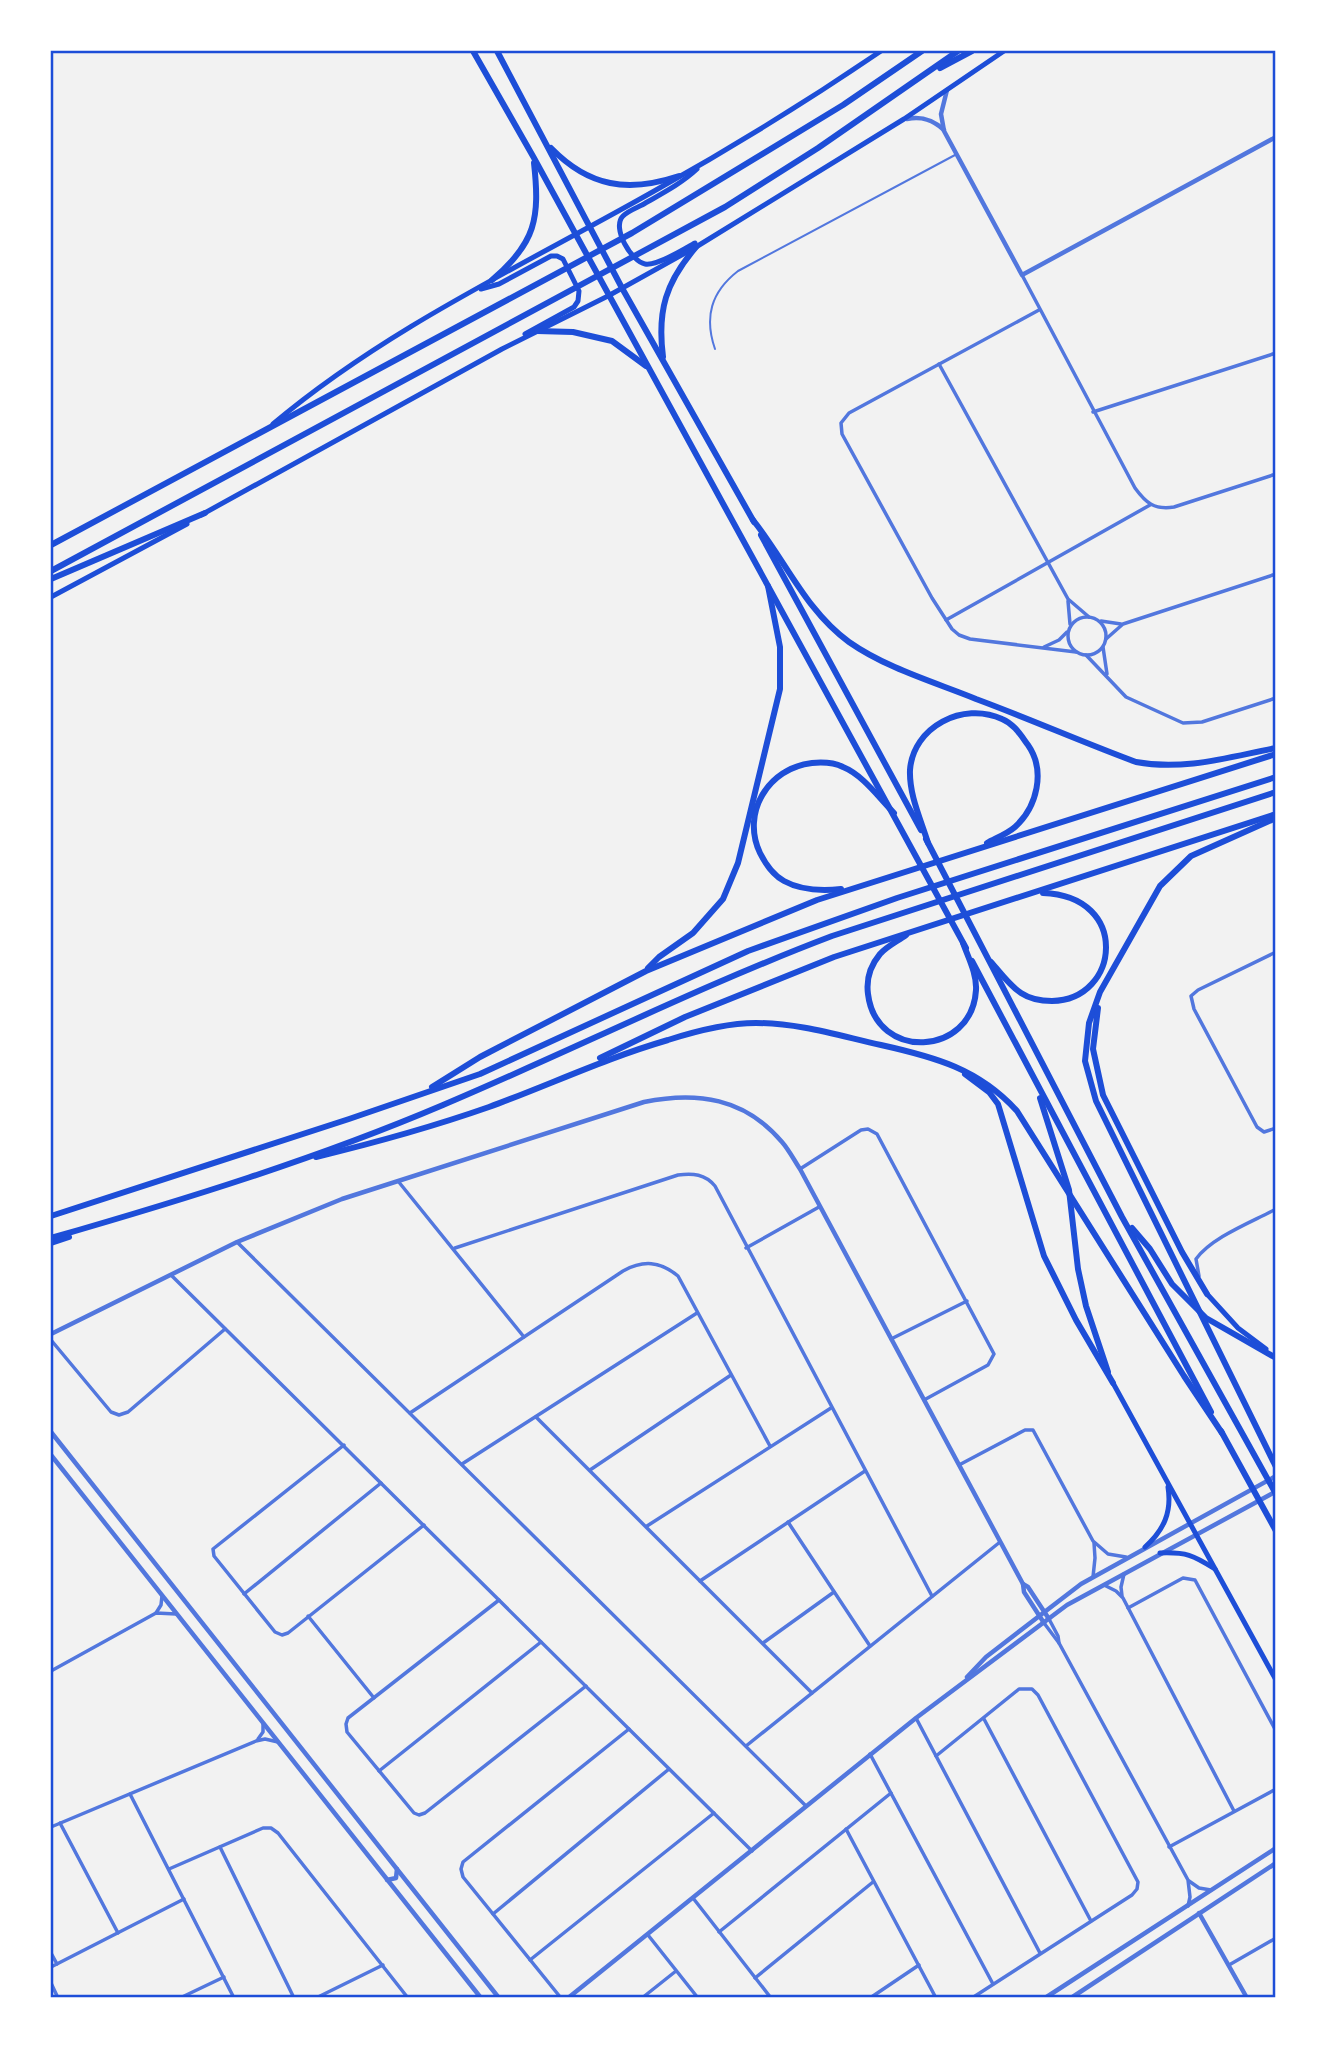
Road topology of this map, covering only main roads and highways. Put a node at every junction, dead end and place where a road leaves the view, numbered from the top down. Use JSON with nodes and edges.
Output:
{"nodes":[{"id":1,"x":473,"y":51,"type":"edge"},
{"id":2,"x":497,"y":51,"type":"edge"},
{"id":3,"x":881,"y":51,"type":"edge"},
{"id":4,"x":922,"y":51,"type":"edge"},
{"id":5,"x":958,"y":51,"type":"edge"},
{"id":6,"x":972,"y":51,"type":"edge"},
{"id":7,"x":1004,"y":51,"type":"edge"},
{"id":8,"x":916,"y":81,"type":"junction"},
{"id":9,"x":544,"y":141,"type":"junction"},
{"id":10,"x":534,"y":158,"type":"junction"},
{"id":11,"x":704,"y":162,"type":"junction"},
{"id":12,"x":679,"y":176,"type":"junction"},
{"id":13,"x":733,"y":225,"type":"junction"},
{"id":14,"x":589,"y":226,"type":"junction"},
{"id":15,"x":575,"y":234,"type":"junction"},
{"id":16,"x":696,"y":247,"type":"junction"},
{"id":17,"x":492,"y":280,"type":"junction"},
{"id":18,"x":622,"y":288,"type":"junction"},
{"id":19,"x":476,"y":290,"type":"junction"},
{"id":20,"x":608,"y":296,"type":"junction"},
{"id":21,"x":537,"y":331,"type":"junction"},
{"id":22,"x":502,"y":349,"type":"junction"},
{"id":23,"x":663,"y":362,"type":"junction"},
{"id":24,"x":647,"y":367,"type":"junction"},
{"id":25,"x":268,"y":428,"type":"junction"},
{"id":26,"x":205,"y":513,"type":"junction"},
{"id":27,"x":753,"y":520,"type":"junction"},
{"id":28,"x":51,"y":545,"type":"edge"},
{"id":29,"x":51,"y":571,"type":"edge"},
{"id":30,"x":51,"y":579,"type":"edge"},
{"id":31,"x":768,"y":586,"type":"junction"},
{"id":32,"x":51,"y":597,"type":"edge"},
{"id":33,"x":1276,"y":748,"type":"edge"},
{"id":34,"x":1276,"y":754,"type":"edge"},
{"id":35,"x":1276,"y":777,"type":"edge"},
{"id":36,"x":1276,"y":792,"type":"edge"},
{"id":37,"x":894,"y":813,"type":"junction"},
{"id":38,"x":1276,"y":816,"type":"edge"},
{"id":39,"x":928,"y":843,"type":"junction"},
{"id":40,"x":974,"y":849,"type":"junction"},
{"id":41,"x":854,"y":888,"type":"junction"},
{"id":42,"x":1037,"y":892,"type":"junction"},
{"id":43,"x":914,"y":930,"type":"junction"},
{"id":44,"x":963,"y":943,"type":"junction"},
{"id":45,"x":990,"y":962,"type":"junction"},
{"id":46,"x":646,"y":971,"type":"junction"},
{"id":47,"x":1100,"y":992,"type":"junction"},
{"id":48,"x":952,"y":1065,"type":"junction"},
{"id":49,"x":1033,"y":1077,"type":"junction"},
{"id":50,"x":554,"y":1081,"type":"junction"},
{"id":51,"x":421,"y":1094,"type":"junction"},
{"id":52,"x":291,"y":1163,"type":"junction"},
{"id":53,"x":51,"y":1216,"type":"edge"},
{"id":54,"x":1122,"y":1217,"type":"junction"},
{"id":55,"x":51,"y":1241,"type":"edge"},
{"id":56,"x":1207,"y":1294,"type":"joint"},
{"id":57,"x":1276,"y":1358,"type":"edge"},
{"id":58,"x":1112,"y":1382,"type":"junction"},
{"id":59,"x":1223,"y":1433,"type":"junction"},
{"id":60,"x":1276,"y":1467,"type":"edge"},
{"id":61,"x":1163,"y":1474,"type":"junction"},
{"id":62,"x":1276,"y":1492,"type":"edge"},
{"id":63,"x":1276,"y":1531,"type":"edge"},
{"id":64,"x":1145,"y":1547,"type":"road end"},
{"id":65,"x":1160,"y":1553,"type":"road end"},
{"id":66,"x":1217,"y":1570,"type":"junction"},
{"id":67,"x":1276,"y":1680,"type":"edge"}],
"edges":[{"from":1,"to":10,"type":"highway"},
{"from":2,"to":9,"type":"highway"},
{"from":3,"to":11,"type":"main road"},
{"from":4,"to":25,"type":"highway"},
{"from":5,"to":8,"type":"highway"},
{"from":6,"to":8,"type":"highway"},
{"from":7,"to":13,"type":"main road"},
{"from":8,"to":29,"type":"highway"},
{"from":9,"to":12,"type":"highway"},
{"from":9,"to":14,"type":"highway"},
{"from":10,"to":15,"type":"highway"},
{"from":10,"to":17,"type":"highway"},
{"from":11,"to":12,"type":"main road"},
{"from":11,"to":13,"type":"main road"},
{"from":12,"to":14,"type":"main road"},
{"from":13,"to":16,"type":"main road"},
{"from":14,"to":15,"type":"main road"},
{"from":14,"to":18,"type":"highway"},
{"from":15,"to":17,"type":"main road"},
{"from":15,"to":20,"type":"highway"},
{"from":16,"to":18,"type":"main road"},
{"from":16,"to":23,"type":"highway"},
{"from":17,"to":19,"type":"main road"},
{"from":18,"to":20,"type":"main road"},
{"from":18,"to":23,"type":"highway"},
{"from":19,"to":22,"type":"main road"},
{"from":19,"to":25,"type":"main road"},
{"from":20,"to":21,"type":"main road"},
{"from":20,"to":24,"type":"highway"},
{"from":21,"to":22,"type":"main road"},
{"from":21,"to":24,"type":"highway"},
{"from":22,"to":26,"type":"main road"},
{"from":23,"to":27,"type":"highway"},
{"from":24,"to":31,"type":"highway"},
{"from":25,"to":28,"type":"highway"},
{"from":26,"to":30,"type":"highway"},
{"from":26,"to":32,"type":"main road"},
{"from":27,"to":33,"type":"highway"},
{"from":27,"to":39,"type":"highway"},
{"from":31,"to":37,"type":"highway"},
{"from":31,"to":46,"type":"highway"},
{"from":34,"to":40,"type":"highway"},
{"from":35,"to":51,"type":"highway"},
{"from":36,"to":52,"type":"highway"},
{"from":37,"to":41,"type":"highway"},
{"from":37,"to":44,"type":"highway"},
{"from":38,"to":42,"type":"highway"},
{"from":38,"to":47,"type":"highway"},
{"from":39,"to":40,"type":"highway"},
{"from":39,"to":45,"type":"highway"},
{"from":40,"to":41,"type":"highway"},
{"from":41,"to":46,"type":"highway"},
{"from":42,"to":43,"type":"highway"},
{"from":42,"to":45,"type":"highway"},
{"from":43,"to":44,"type":"highway"},
{"from":43,"to":50,"type":"highway"},
{"from":44,"to":49,"type":"highway"},
{"from":45,"to":54,"type":"highway"},
{"from":46,"to":51,"type":"highway"},
{"from":47,"to":56,"type":"highway"},
{"from":47,"to":60,"type":"highway"},
{"from":48,"to":50,"type":"highway"},
{"from":48,"to":58,"type":"highway"},
{"from":48,"to":59,"type":"highway"},
{"from":49,"to":58,"type":"highway"},
{"from":49,"to":59,"type":"highway"},
{"from":50,"to":52,"type":"highway"},
{"from":51,"to":53,"type":"highway"},
{"from":52,"to":55,"type":"highway"},
{"from":54,"to":57,"type":"highway"},
{"from":54,"to":62,"type":"highway"},
{"from":56,"to":57,"type":"main road"},
{"from":58,"to":61,"type":"main road"},
{"from":59,"to":63,"type":"highway"},
{"from":61,"to":64,"type":"main road"},
{"from":61,"to":66,"type":"main road"},
{"from":65,"to":66,"type":"main road"},
{"from":66,"to":67,"type":"main road"}]}
